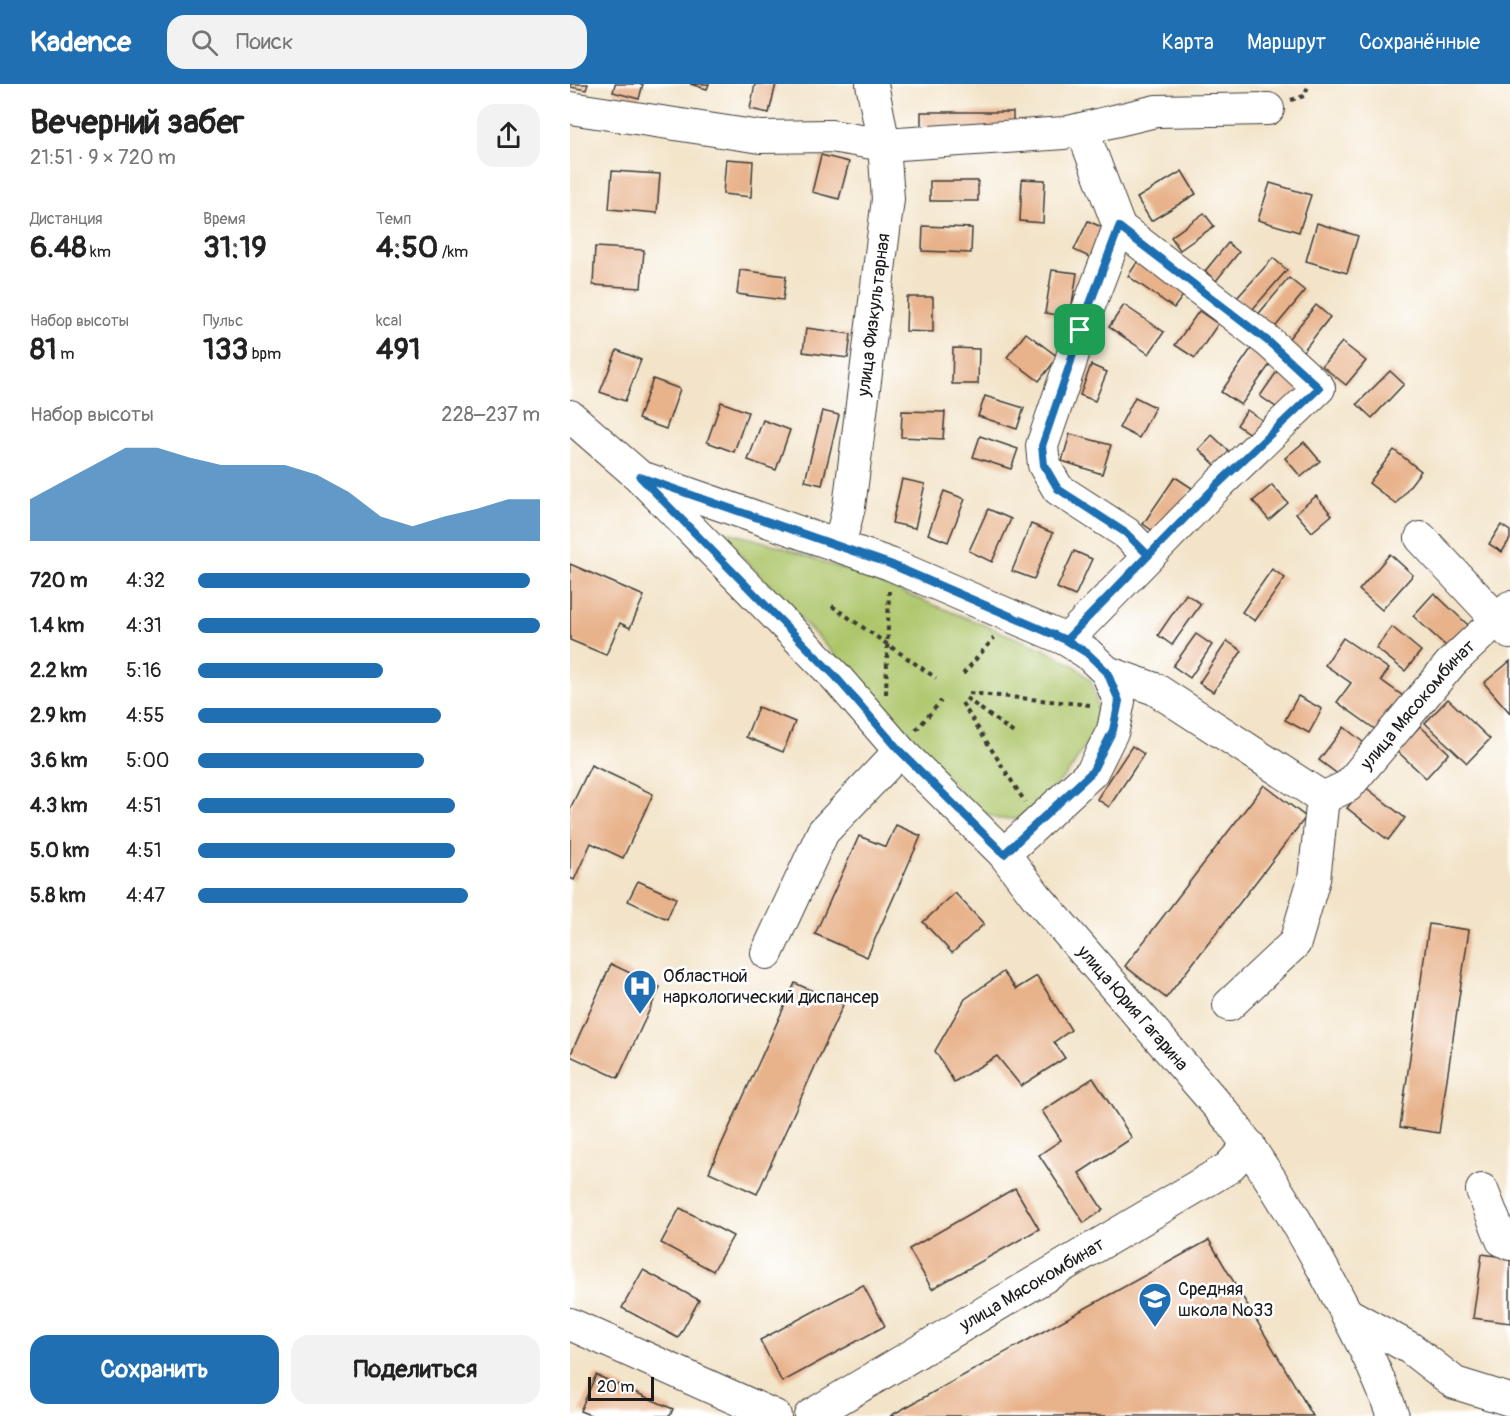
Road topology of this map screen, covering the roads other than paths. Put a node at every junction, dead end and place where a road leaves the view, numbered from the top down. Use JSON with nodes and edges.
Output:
{"nodes":[{"id":1,"x":872,"y":84,"type":"edge"},
{"id":2,"x":570,"y":108,"type":"edge"},
{"id":3,"x":1268,"y":109,"type":"dead end"},
{"id":4,"x":1082,"y":129,"type":"junction"},
{"id":5,"x":884,"y":145,"type":"junction"},
{"id":6,"x":1119,"y":227,"type":"junction"},
{"id":7,"x":570,"y":416,"type":"edge"},
{"id":8,"x":640,"y":477,"type":"junction"},
{"id":9,"x":1421,"y":538,"type":"dead end"},
{"id":10,"x":839,"y":546,"type":"junction"},
{"id":11,"x":1148,"y":555,"type":"junction"},
{"id":12,"x":1505,"y":620,"type":"edge"},
{"id":13,"x":1066,"y":640,"type":"junction"},
{"id":14,"x":1107,"y":672,"type":"junction"},
{"id":15,"x":899,"y":740,"type":"junction"},
{"id":16,"x":1323,"y":798,"type":"junction"},
{"id":17,"x":1004,"y":854,"type":"junction"},
{"id":18,"x":767,"y":953,"type":"dead end"},
{"id":19,"x":1229,"y":1005,"type":"dead end"},
{"id":20,"x":1249,"y":1145,"type":"junction"},
{"id":21,"x":1482,"y":1190,"type":"dead end"},
{"id":22,"x":1510,"y":1244,"type":"edge"},
{"id":23,"x":1346,"y":1313,"type":"junction"},
{"id":24,"x":570,"y":1324,"type":"edge"},
{"id":25,"x":1510,"y":1400,"type":"edge"},
{"id":26,"x":775,"y":1416,"type":"edge"},
{"id":27,"x":810,"y":1416,"type":"edge"},
{"id":28,"x":1394,"y":1416,"type":"edge"}],
"edges":[{"from":1,"to":5,"type":"street","name":"улица Физкультарная"},
{"from":2,"to":5,"type":"street"},
{"from":3,"to":4,"type":"street"},
{"from":4,"to":5,"type":"street"},
{"from":4,"to":6,"type":"street"},
{"from":5,"to":10,"type":"street","name":"улица Физкультарная"},
{"from":6,"to":11,"type":"street"},
{"from":6,"to":11,"type":"street"},
{"from":7,"to":8,"type":"street","name":"улица Юрия Гагарина"},
{"from":8,"to":10,"type":"street"},
{"from":8,"to":15,"type":"street","name":"улица Юрия Гагарина"},
{"from":9,"to":12,"type":"street"},
{"from":10,"to":13,"type":"street"},
{"from":11,"to":13,"type":"street"},
{"from":12,"to":16,"type":"street","name":"улица Мясокомбинат"},
{"from":13,"to":14,"type":"street"},
{"from":14,"to":16,"type":"street"},
{"from":14,"to":17,"type":"street"},
{"from":15,"to":17,"type":"street","name":"улица Юрия Гагарина"},
{"from":15,"to":18,"type":"street"},
{"from":16,"to":19,"type":"street"},
{"from":17,"to":20,"type":"street","name":"улица Юрия Гагарина"},
{"from":20,"to":23,"type":"street","name":"улица Юрия Гагарина"},
{"from":20,"to":27,"type":"street","name":"улица Мясокомбинат"},
{"from":21,"to":22,"type":"street"},
{"from":23,"to":25,"type":"street"},
{"from":23,"to":28,"type":"street","name":"улица Юрия Гагарина"},
{"from":24,"to":26,"type":"street"}]}
